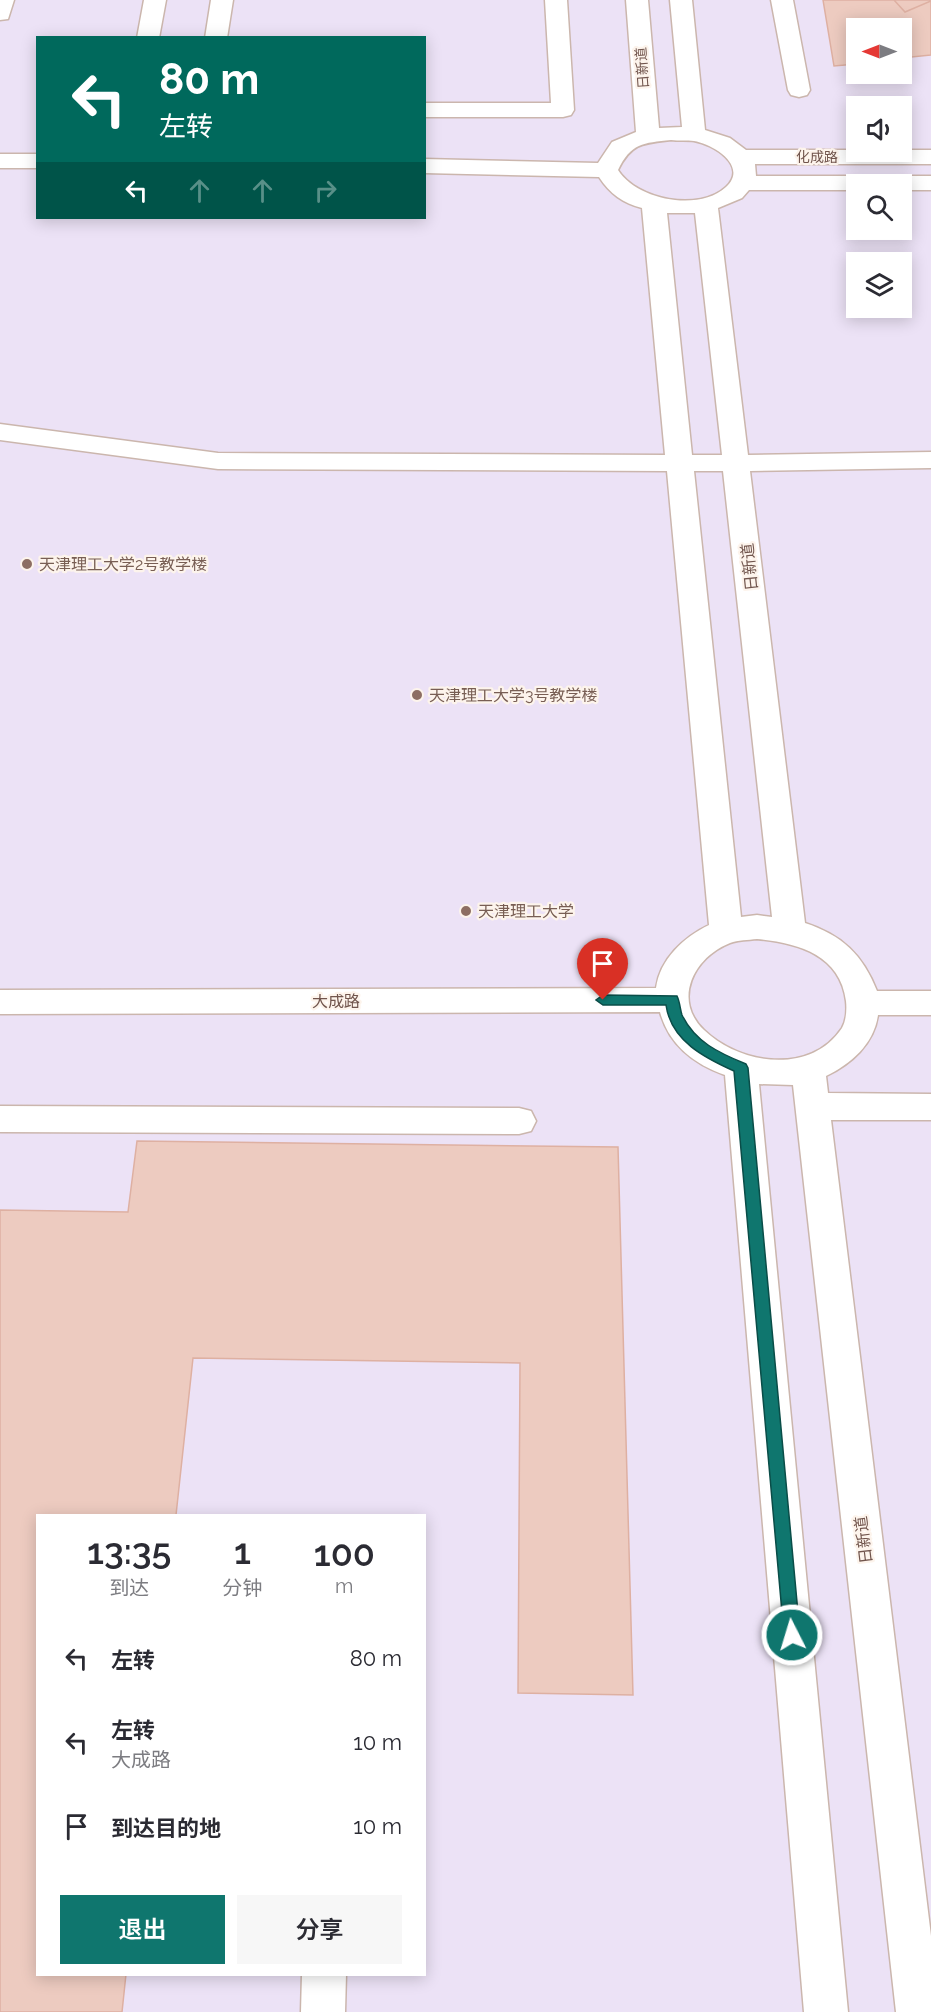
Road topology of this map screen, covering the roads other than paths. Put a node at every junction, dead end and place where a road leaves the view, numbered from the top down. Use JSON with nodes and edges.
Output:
{"nodes":[{"id":1,"x":3,"y":0,"type":"edge"},
{"id":2,"x":154,"y":0,"type":"edge"},
{"id":3,"x":222,"y":0,"type":"edge"},
{"id":4,"x":556,"y":0,"type":"edge"},
{"id":5,"x":637,"y":0,"type":"edge"},
{"id":6,"x":681,"y":0,"type":"edge"},
{"id":7,"x":782,"y":0,"type":"edge"},
{"id":8,"x":0,"y":14,"type":"edge"},
{"id":9,"x":148,"y":36,"type":"edge"},
{"id":10,"x":216,"y":36,"type":"edge"},
{"id":11,"x":799,"y":90,"type":"dead end"},
{"id":12,"x":426,"y":110,"type":"edge"},
{"id":13,"x":694,"y":134,"type":"junction"},
{"id":14,"x":648,"y":136,"type":"junction"},
{"id":15,"x":739,"y":157,"type":"junction"},
{"id":16,"x":931,"y":157,"type":"edge"},
{"id":17,"x":0,"y":160,"type":"edge"},
{"id":18,"x":36,"y":160,"type":"edge"},
{"id":19,"x":426,"y":166,"type":"edge"},
{"id":20,"x":606,"y":170,"type":"junction"},
{"id":21,"x":742,"y":183,"type":"junction"},
{"id":22,"x":931,"y":183,"type":"edge"},
{"id":23,"x":654,"y":204,"type":"junction"},
{"id":24,"x":706,"y":204,"type":"junction"},
{"id":25,"x":0,"y":432,"type":"edge"},
{"id":26,"x":931,"y":460,"type":"edge"},
{"id":27,"x":681,"y":463,"type":"junction"},
{"id":28,"x":737,"y":463,"type":"junction"},
{"id":29,"x":790,"y":930,"type":"junction"},
{"id":30,"x":726,"y":932,"type":"junction"},
{"id":31,"x":673,"y":1000,"type":"junction"},
{"id":32,"x":0,"y":1002,"type":"edge"},
{"id":33,"x":864,"y":1003,"type":"junction"},
{"id":34,"x":931,"y":1003,"type":"edge"},
{"id":35,"x":741,"y":1068,"type":"junction"},
{"id":36,"x":808,"y":1068,"type":"junction"},
{"id":37,"x":812,"y":1106,"type":"junction"},
{"id":38,"x":931,"y":1107,"type":"edge"},
{"id":39,"x":0,"y":1119,"type":"edge"},
{"id":40,"x":519,"y":1121,"type":"dead end"},
{"id":41,"x":324,"y":1976,"type":"edge"},
{"id":42,"x":322,"y":2012,"type":"edge"},
{"id":43,"x":826,"y":2012,"type":"edge"},
{"id":44,"x":918,"y":2012,"type":"edge"}],
"edges":[{"from":1,"to":8,"type":"street"},
{"from":2,"to":9,"type":"street"},
{"from":3,"to":10,"type":"street"},
{"from":4,"to":12,"type":"street"},
{"from":5,"to":14,"type":"street","name":"日新道"},
{"from":6,"to":13,"type":"street"},
{"from":7,"to":11,"type":"street"},
{"from":13,"to":14,"type":"street"},
{"from":13,"to":15,"type":"street"},
{"from":14,"to":20,"type":"street"},
{"from":15,"to":16,"type":"street","name":"化成路"},
{"from":15,"to":21,"type":"street"},
{"from":17,"to":18,"type":"street"},
{"from":19,"to":20,"type":"street"},
{"from":20,"to":23,"type":"street"},
{"from":21,"to":22,"type":"street","name":"化成路"},
{"from":21,"to":24,"type":"street"},
{"from":23,"to":24,"type":"street"},
{"from":23,"to":27,"type":"street"},
{"from":24,"to":28,"type":"street","name":"日新道"},
{"from":25,"to":27,"type":"street"},
{"from":26,"to":28,"type":"street"},
{"from":27,"to":28,"type":"street"},
{"from":27,"to":30,"type":"street"},
{"from":28,"to":29,"type":"street","name":"日新道"},
{"from":29,"to":30,"type":"street"},
{"from":29,"to":33,"type":"street"},
{"from":30,"to":31,"type":"street"},
{"from":31,"to":32,"type":"street","name":"大成路"},
{"from":31,"to":35,"type":"street"},
{"from":33,"to":34,"type":"street"},
{"from":33,"to":36,"type":"street"},
{"from":35,"to":36,"type":"street"},
{"from":35,"to":43,"type":"street"},
{"from":36,"to":37,"type":"street","name":"日新道"},
{"from":37,"to":38,"type":"street"},
{"from":37,"to":44,"type":"street","name":"日新道"},
{"from":39,"to":40,"type":"street"},
{"from":41,"to":42,"type":"street"}]}
